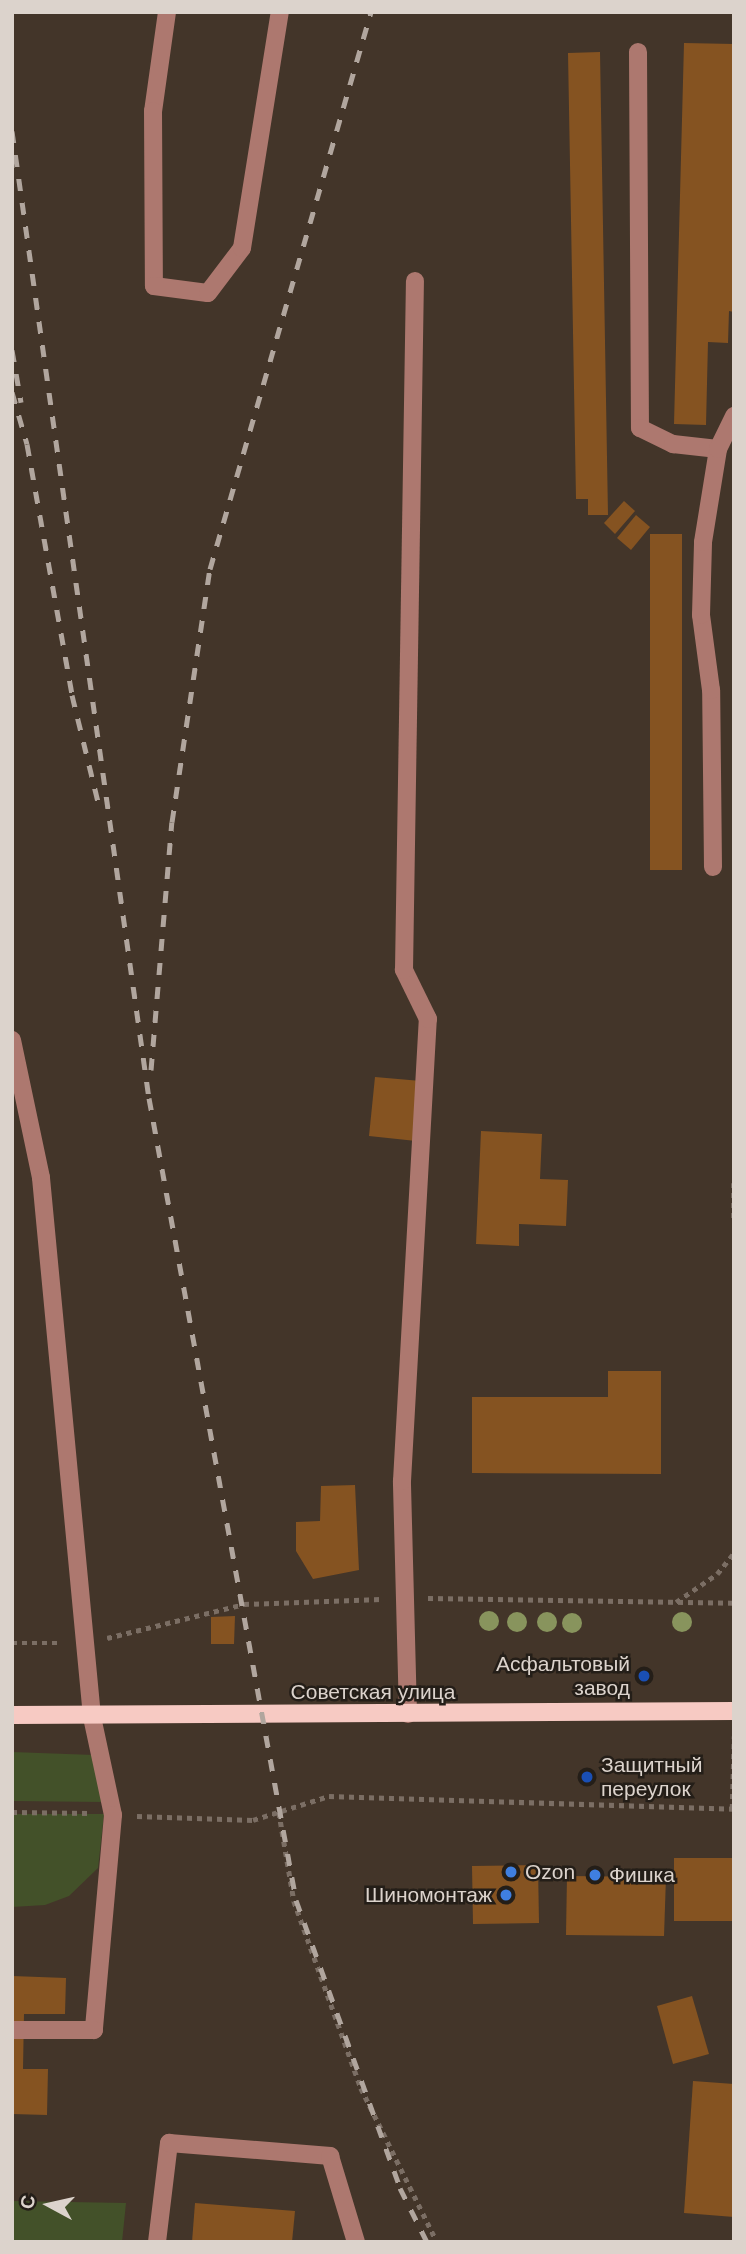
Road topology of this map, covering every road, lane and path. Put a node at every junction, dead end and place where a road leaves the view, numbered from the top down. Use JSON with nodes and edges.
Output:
{"nodes":[{"id":1,"x":167,"y":12,"type":"edge"},
{"id":2,"x":280,"y":12,"type":"edge"},
{"id":3,"x":638,"y":52,"type":"dead end"},
{"id":4,"x":415,"y":281,"type":"dead end"},
{"id":5,"x":734,"y":416,"type":"edge"},
{"id":6,"x":718,"y":449,"type":"junction"},
{"id":7,"x":713,"y":867,"type":"dead end"},
{"id":8,"x":12,"y":1040,"type":"edge"},
{"id":9,"x":734,"y":1183,"type":"edge"},
{"id":10,"x":734,"y":1220,"type":"edge"},
{"id":11,"x":734,"y":1553,"type":"edge"},
{"id":12,"x":675,"y":1602,"type":"dead end"},
{"id":13,"x":12,"y":1643,"type":"edge"},
{"id":14,"x":86,"y":1643,"type":"junction"},
{"id":15,"x":734,"y":1711,"type":"edge"},
{"id":16,"x":408,"y":1714,"type":"junction"},
{"id":17,"x":12,"y":1715,"type":"edge"},
{"id":18,"x":92,"y":1717,"type":"junction"},
{"id":19,"x":734,"y":1731,"type":"edge"},
{"id":20,"x":733,"y":1809,"type":"edge"},
{"id":21,"x":12,"y":1812,"type":"edge"},
{"id":22,"x":279,"y":1812,"type":"junction"},
{"id":23,"x":113,"y":1815,"type":"junction"},
{"id":24,"x":12,"y":2030,"type":"edge"},
{"id":25,"x":157,"y":2242,"type":"edge"},
{"id":26,"x":356,"y":2242,"type":"edge"},
{"id":27,"x":437,"y":2242,"type":"edge"}],
"edges":[{"from":1,"to":2,"type":"street"},
{"from":3,"to":6,"type":"street"},
{"from":4,"to":16,"type":"street"},
{"from":5,"to":6,"type":"street"},
{"from":6,"to":7,"type":"street"},
{"from":8,"to":14,"type":"street"},
{"from":9,"to":10,"type":"path"},
{"from":11,"to":12,"type":"path"},
{"from":13,"to":14,"type":"path"},
{"from":14,"to":18,"type":"street"},
{"from":15,"to":16,"type":"main road","name":"Советская улица"},
{"from":16,"to":18,"type":"main road","name":"Советская улица"},
{"from":17,"to":18,"type":"main road","name":"Советская улица"},
{"from":18,"to":23,"type":"street"},
{"from":19,"to":20,"type":"path"},
{"from":20,"to":22,"type":"path"},
{"from":21,"to":23,"type":"path"},
{"from":22,"to":23,"type":"path"},
{"from":22,"to":27,"type":"path"},
{"from":23,"to":24,"type":"street"},
{"from":25,"to":26,"type":"street"}]}
